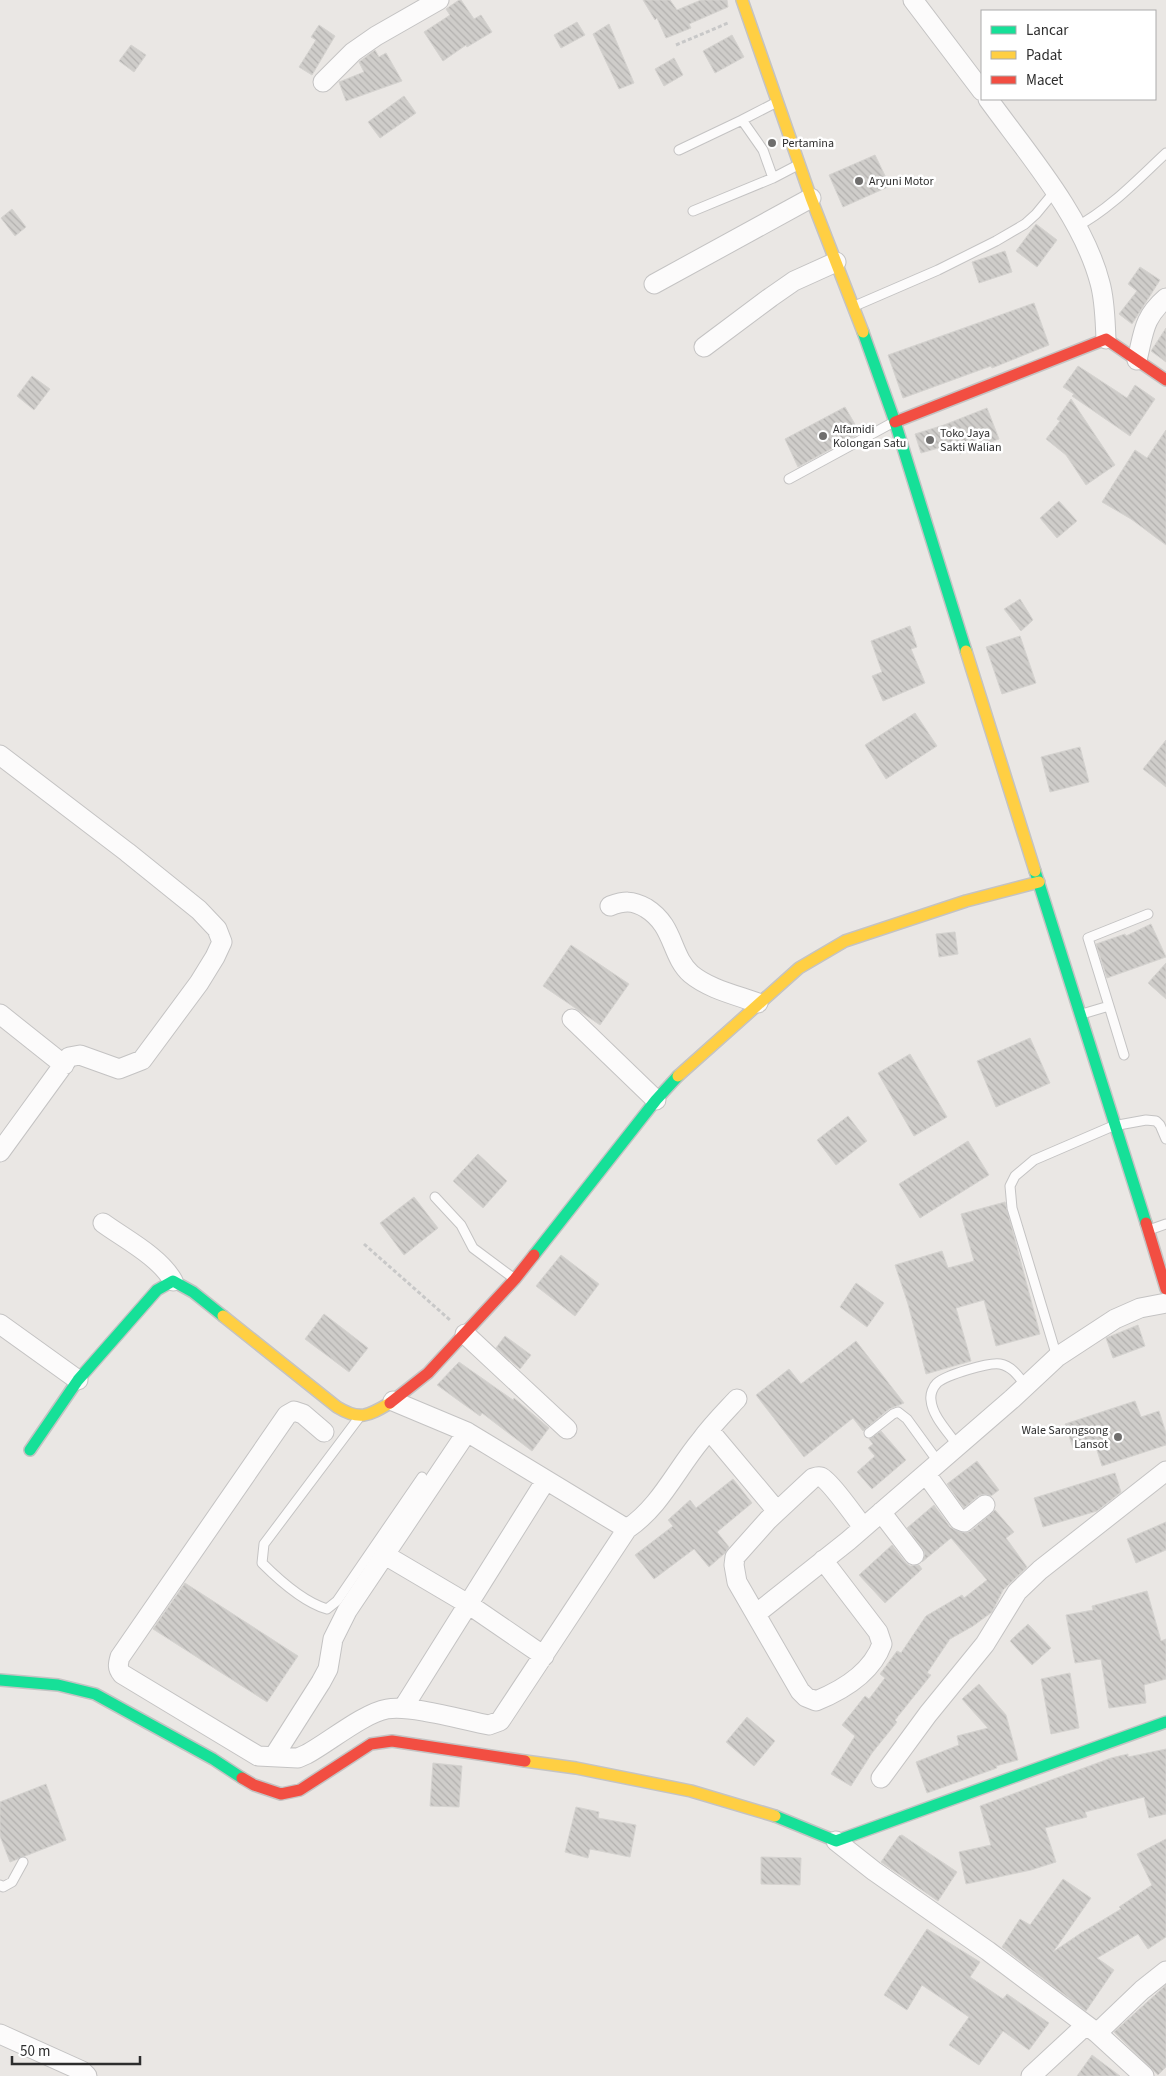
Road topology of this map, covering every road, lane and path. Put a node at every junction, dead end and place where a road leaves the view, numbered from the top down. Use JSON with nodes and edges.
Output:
{"nodes":[{"id":1,"x":439,"y":0,"type":"edge"},
{"id":2,"x":742,"y":0,"type":"edge"},
{"id":3,"x":913,"y":0,"type":"edge"},
{"id":4,"x":747,"y":14,"type":"junction"},
{"id":5,"x":676,"y":45,"type":"dead end"},
{"id":6,"x":323,"y":82,"type":"dead end"},
{"id":7,"x":981,"y":90,"type":"edge"},
{"id":8,"x":989,"y":100,"type":"edge"},
{"id":9,"x":778,"y":102,"type":"junction"},
{"id":10,"x":742,"y":120,"type":"junction"},
{"id":11,"x":678,"y":150,"type":"dead end"},
{"id":12,"x":1166,"y":153,"type":"edge"},
{"id":13,"x":799,"y":164,"type":"junction"},
{"id":14,"x":773,"y":178,"type":"junction"},
{"id":15,"x":1054,"y":191,"type":"junction"},
{"id":16,"x":811,"y":198,"type":"junction"},
{"id":17,"x":693,"y":212,"type":"dead end"},
{"id":18,"x":1076,"y":227,"type":"junction"},
{"id":19,"x":836,"y":262,"type":"junction"},
{"id":20,"x":654,"y":284,"type":"dead end"},
{"id":21,"x":1166,"y":298,"type":"edge"},
{"id":22,"x":854,"y":306,"type":"junction"},
{"id":23,"x":1106,"y":339,"type":"junction"},
{"id":24,"x":704,"y":347,"type":"dead end"},
{"id":25,"x":1137,"y":360,"type":"junction"},
{"id":26,"x":1166,"y":380,"type":"edge"},
{"id":27,"x":895,"y":422,"type":"junction"},
{"id":28,"x":789,"y":479,"type":"dead end"},
{"id":29,"x":0,"y":756,"type":"edge"},
{"id":30,"x":1040,"y":882,"type":"junction"},
{"id":31,"x":610,"y":906,"type":"dead end"},
{"id":32,"x":1148,"y":914,"type":"dead end"},
{"id":33,"x":758,"y":1003,"type":"junction"},
{"id":34,"x":1109,"y":1006,"type":"junction"},
{"id":35,"x":0,"y":1014,"type":"edge"},
{"id":36,"x":1080,"y":1015,"type":"junction"},
{"id":37,"x":572,"y":1019,"type":"dead end"},
{"id":38,"x":1124,"y":1055,"type":"dead end"},
{"id":39,"x":64,"y":1065,"type":"junction"},
{"id":40,"x":656,"y":1100,"type":"junction"},
{"id":41,"x":1114,"y":1126,"type":"junction"},
{"id":42,"x":1166,"y":1139,"type":"edge"},
{"id":43,"x":0,"y":1152,"type":"edge"},
{"id":44,"x":435,"y":1197,"type":"dead end"},
{"id":45,"x":103,"y":1222,"type":"dead end"},
{"id":46,"x":1166,"y":1224,"type":"edge"},
{"id":47,"x":1147,"y":1230,"type":"junction"},
{"id":48,"x":364,"y":1244,"type":"dead end"},
{"id":49,"x":514,"y":1279,"type":"junction"},
{"id":50,"x":173,"y":1281,"type":"junction"},
{"id":51,"x":1166,"y":1289,"type":"edge"},
{"id":52,"x":1166,"y":1303,"type":"edge"},
{"id":53,"x":0,"y":1324,"type":"edge"},
{"id":54,"x":465,"y":1334,"type":"junction"},
{"id":55,"x":1057,"y":1357,"type":"junction"},
{"id":56,"x":78,"y":1380,"type":"junction"},
{"id":57,"x":1026,"y":1386,"type":"junction"},
{"id":58,"x":737,"y":1399,"type":"dead end"},
{"id":59,"x":393,"y":1401,"type":"junction"},
{"id":60,"x":360,"y":1417,"type":"junction"},
{"id":61,"x":567,"y":1429,"type":"dead end"},
{"id":62,"x":709,"y":1430,"type":"junction"},
{"id":63,"x":324,"y":1432,"type":"dead end"},
{"id":64,"x":467,"y":1432,"type":"junction"},
{"id":65,"x":869,"y":1433,"type":"dead end"},
{"id":66,"x":958,"y":1446,"type":"junction"},
{"id":67,"x":30,"y":1450,"type":"dead end"},
{"id":68,"x":932,"y":1469,"type":"junction"},
{"id":69,"x":1166,"y":1471,"type":"edge"},
{"id":70,"x":422,"y":1477,"type":"dead end"},
{"id":71,"x":546,"y":1480,"type":"junction"},
{"id":72,"x":985,"y":1505,"type":"dead end"},
{"id":73,"x":777,"y":1511,"type":"junction"},
{"id":74,"x":881,"y":1512,"type":"junction"},
{"id":75,"x":863,"y":1528,"type":"junction"},
{"id":76,"x":627,"y":1529,"type":"junction"},
{"id":77,"x":385,"y":1555,"type":"junction"},
{"id":78,"x":914,"y":1555,"type":"dead end"},
{"id":79,"x":823,"y":1560,"type":"junction"},
{"id":80,"x":468,"y":1604,"type":"junction"},
{"id":81,"x":756,"y":1614,"type":"junction"},
{"id":82,"x":544,"y":1656,"type":"junction"},
{"id":83,"x":0,"y":1680,"type":"edge"},
{"id":84,"x":403,"y":1708,"type":"junction"},
{"id":85,"x":1166,"y":1722,"type":"edge"},
{"id":86,"x":274,"y":1756,"type":"junction"},
{"id":87,"x":881,"y":1778,"type":"dead end"},
{"id":88,"x":836,"y":1841,"type":"junction"},
{"id":89,"x":22,"y":1862,"type":"dead end"},
{"id":90,"x":0,"y":1885,"type":"edge"},
{"id":91,"x":1166,"y":1970,"type":"edge"},
{"id":92,"x":1091,"y":2029,"type":"junction"},
{"id":93,"x":0,"y":2034,"type":"edge"},
{"id":94,"x":87,"y":2076,"type":"edge"},
{"id":95,"x":1031,"y":2076,"type":"edge"},
{"id":96,"x":1144,"y":2076,"type":"edge"}],
"edges":[{"from":1,"to":6,"type":"street"},
{"from":2,"to":4,"type":"main road"},
{"from":3,"to":7,"type":"street"},
{"from":4,"to":5,"type":"path"},
{"from":4,"to":9,"type":"main road"},
{"from":8,"to":15,"type":"street"},
{"from":9,"to":10,"type":"lane"},
{"from":9,"to":13,"type":"main road"},
{"from":10,"to":11,"type":"lane"},
{"from":10,"to":14,"type":"lane"},
{"from":12,"to":18,"type":"lane"},
{"from":13,"to":14,"type":"lane"},
{"from":13,"to":16,"type":"main road"},
{"from":14,"to":17,"type":"lane"},
{"from":15,"to":18,"type":"street"},
{"from":15,"to":22,"type":"lane"},
{"from":16,"to":19,"type":"main road"},
{"from":16,"to":20,"type":"street"},
{"from":18,"to":23,"type":"street"},
{"from":19,"to":22,"type":"main road"},
{"from":19,"to":24,"type":"street"},
{"from":21,"to":25,"type":"street"},
{"from":22,"to":27,"type":"main road"},
{"from":23,"to":25,"type":"main road"},
{"from":23,"to":27,"type":"main road"},
{"from":25,"to":26,"type":"main road"},
{"from":27,"to":28,"type":"lane"},
{"from":27,"to":30,"type":"main road"},
{"from":29,"to":39,"type":"street"},
{"from":30,"to":33,"type":"main road"},
{"from":30,"to":36,"type":"main road"},
{"from":31,"to":33,"type":"street"},
{"from":32,"to":34,"type":"lane"},
{"from":33,"to":40,"type":"main road"},
{"from":34,"to":36,"type":"lane"},
{"from":34,"to":38,"type":"lane"},
{"from":35,"to":39,"type":"street"},
{"from":36,"to":41,"type":"main road"},
{"from":37,"to":40,"type":"street"},
{"from":39,"to":43,"type":"street"},
{"from":40,"to":49,"type":"main road"},
{"from":41,"to":42,"type":"lane"},
{"from":41,"to":47,"type":"main road"},
{"from":41,"to":55,"type":"lane"},
{"from":44,"to":49,"type":"lane"},
{"from":45,"to":50,"type":"street"},
{"from":46,"to":47,"type":"lane"},
{"from":47,"to":51,"type":"main road"},
{"from":48,"to":54,"type":"path"},
{"from":49,"to":54,"type":"main road"},
{"from":50,"to":56,"type":"main road"},
{"from":50,"to":60,"type":"main road"},
{"from":52,"to":55,"type":"street"},
{"from":53,"to":56,"type":"street"},
{"from":54,"to":59,"type":"main road"},
{"from":54,"to":61,"type":"street"},
{"from":55,"to":57,"type":"street"},
{"from":56,"to":67,"type":"main road"},
{"from":57,"to":66,"type":"street"},
{"from":57,"to":66,"type":"lane"},
{"from":58,"to":62,"type":"street"},
{"from":59,"to":60,"type":"main road"},
{"from":59,"to":64,"type":"street"},
{"from":60,"to":70,"type":"lane"},
{"from":62,"to":73,"type":"street"},
{"from":62,"to":76,"type":"street"},
{"from":63,"to":86,"type":"street"},
{"from":64,"to":71,"type":"street"},
{"from":64,"to":77,"type":"street"},
{"from":65,"to":68,"type":"lane"},
{"from":66,"to":68,"type":"street"},
{"from":68,"to":72,"type":"street"},
{"from":68,"to":74,"type":"street"},
{"from":69,"to":87,"type":"street"},
{"from":71,"to":76,"type":"street"},
{"from":71,"to":80,"type":"street"},
{"from":73,"to":75,"type":"street"},
{"from":73,"to":81,"type":"street"},
{"from":74,"to":75,"type":"street"},
{"from":74,"to":78,"type":"street"},
{"from":75,"to":79,"type":"street"},
{"from":76,"to":82,"type":"street"},
{"from":77,"to":80,"type":"street"},
{"from":77,"to":86,"type":"street"},
{"from":79,"to":81,"type":"street"},
{"from":79,"to":81,"type":"street"},
{"from":80,"to":82,"type":"street"},
{"from":80,"to":84,"type":"street"},
{"from":82,"to":84,"type":"street"},
{"from":83,"to":88,"type":"main road"},
{"from":84,"to":86,"type":"street"},
{"from":85,"to":88,"type":"main road"},
{"from":88,"to":92,"type":"street"},
{"from":89,"to":90,"type":"lane"},
{"from":91,"to":92,"type":"street"},
{"from":92,"to":95,"type":"street"},
{"from":92,"to":96,"type":"street"},
{"from":93,"to":94,"type":"street"}]}
